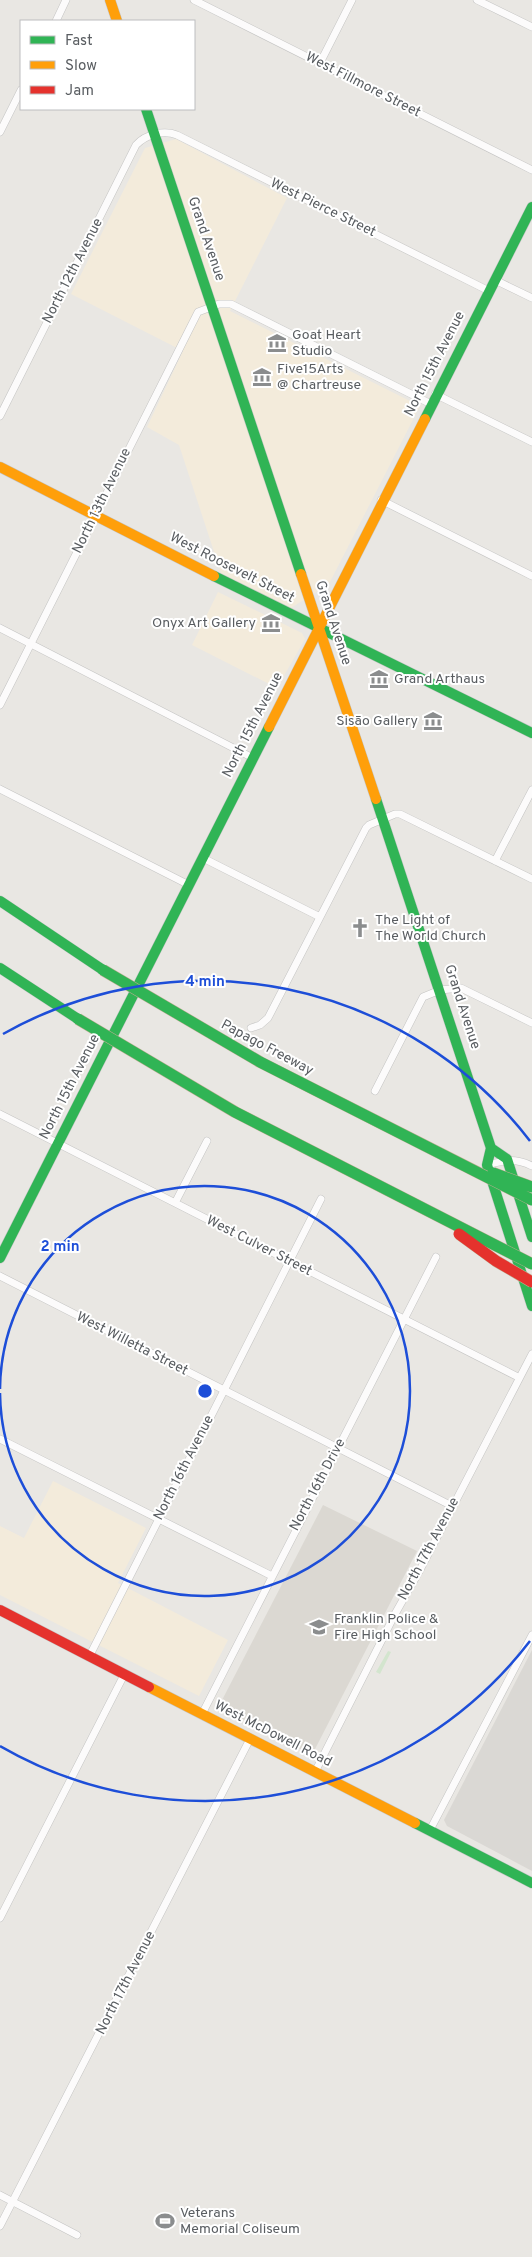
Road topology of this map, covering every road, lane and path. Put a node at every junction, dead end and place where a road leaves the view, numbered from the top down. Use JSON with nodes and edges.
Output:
{"nodes":[{"id":1,"x":66,"y":0,"type":"edge"},
{"id":2,"x":110,"y":0,"type":"edge"},
{"id":3,"x":194,"y":0,"type":"edge"},
{"id":4,"x":352,"y":0,"type":"edge"},
{"id":5,"x":477,"y":0,"type":"edge"},
{"id":6,"x":56,"y":20,"type":"edge"},
{"id":7,"x":117,"y":20,"type":"edge"},
{"id":8,"x":532,"y":28,"type":"edge"},
{"id":9,"x":320,"y":63,"type":"junction"},
{"id":10,"x":20,"y":92,"type":"edge"},
{"id":11,"x":146,"y":110,"type":"edge"},
{"id":12,"x":0,"y":132,"type":"edge"},
{"id":13,"x":155,"y":134,"type":"junction"},
{"id":14,"x":532,"y":170,"type":"edge"},
{"id":15,"x":532,"y":207,"type":"edge"},
{"id":16,"x":495,"y":280,"type":"junction"},
{"id":17,"x":489,"y":290,"type":"junction"},
{"id":18,"x":532,"y":298,"type":"edge"},
{"id":19,"x":212,"y":306,"type":"junction"},
{"id":20,"x":433,"y":399,"type":"junction"},
{"id":21,"x":0,"y":416,"type":"edge"},
{"id":22,"x":532,"y":442,"type":"edge"},
{"id":23,"x":0,"y":466,"type":"edge"},
{"id":24,"x":381,"y":500,"type":"junction"},
{"id":25,"x":94,"y":515,"type":"junction"},
{"id":26,"x":532,"y":576,"type":"edge"},
{"id":27,"x":0,"y":628,"type":"edge"},
{"id":28,"x":319,"y":628,"type":"junction"},
{"id":29,"x":30,"y":644,"type":"junction"},
{"id":30,"x":0,"y":705,"type":"edge"},
{"id":31,"x":532,"y":734,"type":"edge"},
{"id":32,"x":253,"y":758,"type":"junction"},
{"id":33,"x":0,"y":790,"type":"edge"},
{"id":34,"x":532,"y":790,"type":"edge"},
{"id":35,"x":383,"y":819,"type":"junction"},
{"id":36,"x":203,"y":858,"type":"junction"},
{"id":37,"x":495,"y":861,"type":"junction"},
{"id":38,"x":532,"y":879,"type":"edge"},
{"id":39,"x":189,"y":885,"type":"junction"},
{"id":40,"x":0,"y":901,"type":"edge"},
{"id":41,"x":0,"y":905,"type":"edge"},
{"id":42,"x":320,"y":917,"type":"junction"},
{"id":43,"x":31,"y":923,"type":"junction"},
{"id":44,"x":0,"y":968,"type":"edge"},
{"id":45,"x":440,"y":990,"type":"junction"},
{"id":46,"x":532,"y":1023,"type":"edge"},
{"id":47,"x":251,"y":1028,"type":"dead end"},
{"id":48,"x":375,"y":1091,"type":"dead end"},
{"id":49,"x":0,"y":1114,"type":"edge"},
{"id":50,"x":207,"y":1140,"type":"dead end"},
{"id":51,"x":58,"y":1143,"type":"junction"},
{"id":52,"x":491,"y":1148,"type":"junction"},
{"id":53,"x":441,"y":1154,"type":"junction"},
{"id":54,"x":507,"y":1159,"type":"junction"},
{"id":55,"x":487,"y":1165,"type":"junction"},
{"id":56,"x":532,"y":1166,"type":"edge"},
{"id":57,"x":532,"y":1187,"type":"edge"},
{"id":58,"x":321,"y":1199,"type":"dead end"},
{"id":59,"x":532,"y":1200,"type":"edge"},
{"id":60,"x":175,"y":1203,"type":"junction"},
{"id":61,"x":429,"y":1212,"type":"junction"},
{"id":62,"x":532,"y":1237,"type":"edge"},
{"id":63,"x":436,"y":1257,"type":"dead end"},
{"id":64,"x":0,"y":1258,"type":"edge"},
{"id":65,"x":289,"y":1262,"type":"junction"},
{"id":66,"x":532,"y":1264,"type":"edge"},
{"id":67,"x":0,"y":1276,"type":"edge"},
{"id":68,"x":532,"y":1282,"type":"edge"},
{"id":69,"x":532,"y":1306,"type":"edge"},
{"id":70,"x":404,"y":1320,"type":"junction"},
{"id":71,"x":532,"y":1354,"type":"edge"},
{"id":72,"x":518,"y":1377,"type":"junction"},
{"id":73,"x":224,"y":1390,"type":"junction"},
{"id":74,"x":0,"y":1439,"type":"edge"},
{"id":75,"x":338,"y":1448,"type":"junction"},
{"id":76,"x":452,"y":1506,"type":"junction"},
{"id":77,"x":158,"y":1519,"type":"junction"},
{"id":78,"x":272,"y":1576,"type":"junction"},
{"id":79,"x":0,"y":1610,"type":"edge"},
{"id":80,"x":532,"y":1635,"type":"edge"},
{"id":81,"x":88,"y":1656,"type":"junction"},
{"id":82,"x":124,"y":1675,"type":"junction"},
{"id":83,"x":202,"y":1714,"type":"junction"},
{"id":84,"x":250,"y":1738,"type":"junction"},
{"id":85,"x":315,"y":1772,"type":"junction"},
{"id":86,"x":430,"y":1830,"type":"junction"},
{"id":87,"x":532,"y":1883,"type":"edge"},
{"id":88,"x":0,"y":1918,"type":"edge"},
{"id":89,"x":0,"y":2195,"type":"edge"},
{"id":90,"x":12,"y":2201,"type":"junction"},
{"id":91,"x":0,"y":2226,"type":"edge"},
{"id":92,"x":77,"y":2234,"type":"dead end"}],
"edges":[{"from":1,"to":6,"type":"street"},
{"from":2,"to":7,"type":"main road"},
{"from":3,"to":9,"type":"street","name":"West Fillmore Street"},
{"from":4,"to":9,"type":"street"},
{"from":5,"to":8,"type":"street"},
{"from":9,"to":14,"type":"street","name":"West Fillmore Street"},
{"from":10,"to":12,"type":"street"},
{"from":11,"to":13,"type":"main road","name":"Grand Avenue"},
{"from":13,"to":17,"type":"street","name":"West Pierce Street"},
{"from":13,"to":19,"type":"main road","name":"Grand Avenue"},
{"from":13,"to":21,"type":"street","name":"North 12th Avenue"},
{"from":15,"to":16,"type":"main road","name":"North 15th Avenue"},
{"from":16,"to":17,"type":"main road","name":"North 15th Avenue"},
{"from":16,"to":18,"type":"street"},
{"from":17,"to":20,"type":"main road","name":"North 15th Avenue"},
{"from":19,"to":20,"type":"street"},
{"from":19,"to":25,"type":"street","name":"North 13th Avenue"},
{"from":19,"to":28,"type":"main road","name":"Grand Avenue"},
{"from":20,"to":22,"type":"street"},
{"from":20,"to":24,"type":"main road","name":"North 15th Avenue"},
{"from":23,"to":25,"type":"main road","name":"West Roosevelt Street"},
{"from":24,"to":26,"type":"street"},
{"from":24,"to":28,"type":"main road","name":"North 15th Avenue"},
{"from":25,"to":28,"type":"main road","name":"West Roosevelt Street"},
{"from":25,"to":29,"type":"street","name":"North 13th Avenue"},
{"from":27,"to":29,"type":"street"},
{"from":28,"to":31,"type":"main road","name":"West Roosevelt Street"},
{"from":28,"to":32,"type":"main road","name":"North 15th Avenue"},
{"from":28,"to":35,"type":"main road","name":"Grand Avenue"},
{"from":29,"to":30,"type":"street","name":"North 13th Avenue"},
{"from":29,"to":32,"type":"street"},
{"from":32,"to":36,"type":"main road","name":"North 15th Avenue"},
{"from":33,"to":39,"type":"street"},
{"from":34,"to":37,"type":"street"},
{"from":35,"to":37,"type":"street"},
{"from":35,"to":42,"type":"street"},
{"from":35,"to":45,"type":"main road","name":"Grand Avenue"},
{"from":36,"to":39,"type":"main road","name":"North 15th Avenue"},
{"from":36,"to":42,"type":"street"},
{"from":37,"to":38,"type":"street"},
{"from":39,"to":51,"type":"main road","name":"North 15th Avenue"},
{"from":40,"to":43,"type":"main road","name":"Papago Freeway"},
{"from":41,"to":43,"type":"main road"},
{"from":42,"to":47,"type":"street"},
{"from":43,"to":53,"type":"main road","name":"Papago Freeway","bridge":true},
{"from":44,"to":61,"type":"main road","bridge":true},
{"from":45,"to":46,"type":"street"},
{"from":45,"to":48,"type":"street"},
{"from":45,"to":52,"type":"main road","name":"Grand Avenue"},
{"from":49,"to":51,"type":"street","name":"West Culver Street"},
{"from":50,"to":60,"type":"street"},
{"from":51,"to":60,"type":"street","name":"West Culver Street"},
{"from":51,"to":64,"type":"main road","name":"North 15th Avenue"},
{"from":52,"to":54,"type":"main road"},
{"from":52,"to":55,"type":"main road"},
{"from":53,"to":57,"type":"main road","bridge":true},
{"from":53,"to":59,"type":"main road","name":"Papago Freeway","bridge":true},
{"from":54,"to":55,"type":"street"},
{"from":54,"to":56,"type":"street"},
{"from":54,"to":62,"type":"main road"},
{"from":55,"to":69,"type":"main road"},
{"from":58,"to":65,"type":"street","name":"North 16th Avenue"},
{"from":60,"to":65,"type":"street","name":"West Culver Street"},
{"from":61,"to":66,"type":"main road","bridge":true},
{"from":61,"to":68,"type":"main road","bridge":true},
{"from":63,"to":70,"type":"street","name":"North 16th Drive"},
{"from":65,"to":70,"type":"street","name":"West Culver Street"},
{"from":65,"to":73,"type":"street","name":"North 16th Avenue"},
{"from":67,"to":73,"type":"street","name":"West Willetta Street"},
{"from":70,"to":72,"type":"street","name":"West Culver Street"},
{"from":70,"to":75,"type":"street","name":"North 16th Drive"},
{"from":71,"to":72,"type":"street","name":"North 17th Avenue"},
{"from":72,"to":76,"type":"street","name":"North 17th Avenue"},
{"from":73,"to":75,"type":"street","name":"West Willetta Street"},
{"from":73,"to":77,"type":"street","name":"North 16th Avenue"},
{"from":74,"to":77,"type":"street"},
{"from":75,"to":76,"type":"street","name":"West Willetta Street"},
{"from":75,"to":78,"type":"street","name":"North 16th Drive"},
{"from":76,"to":85,"type":"street","name":"North 17th Avenue"},
{"from":77,"to":78,"type":"street"},
{"from":77,"to":81,"type":"street","name":"North 16th Avenue"},
{"from":78,"to":83,"type":"street","name":"North 16th Drive"},
{"from":79,"to":81,"type":"main road","name":"West McDowell Road"},
{"from":80,"to":86,"type":"street"},
{"from":81,"to":82,"type":"main road","name":"West McDowell Road"},
{"from":82,"to":83,"type":"main road","name":"West McDowell Road"},
{"from":82,"to":88,"type":"street"},
{"from":83,"to":84,"type":"main road","name":"West McDowell Road"},
{"from":84,"to":85,"type":"main road","name":"West McDowell Road"},
{"from":84,"to":90,"type":"street","name":"North 17th Avenue"},
{"from":85,"to":86,"type":"main road","name":"West McDowell Road"},
{"from":86,"to":87,"type":"main road","name":"West McDowell Road"},
{"from":89,"to":90,"type":"street"},
{"from":90,"to":91,"type":"street","name":"North 17th Avenue"},
{"from":90,"to":92,"type":"street"}]}
